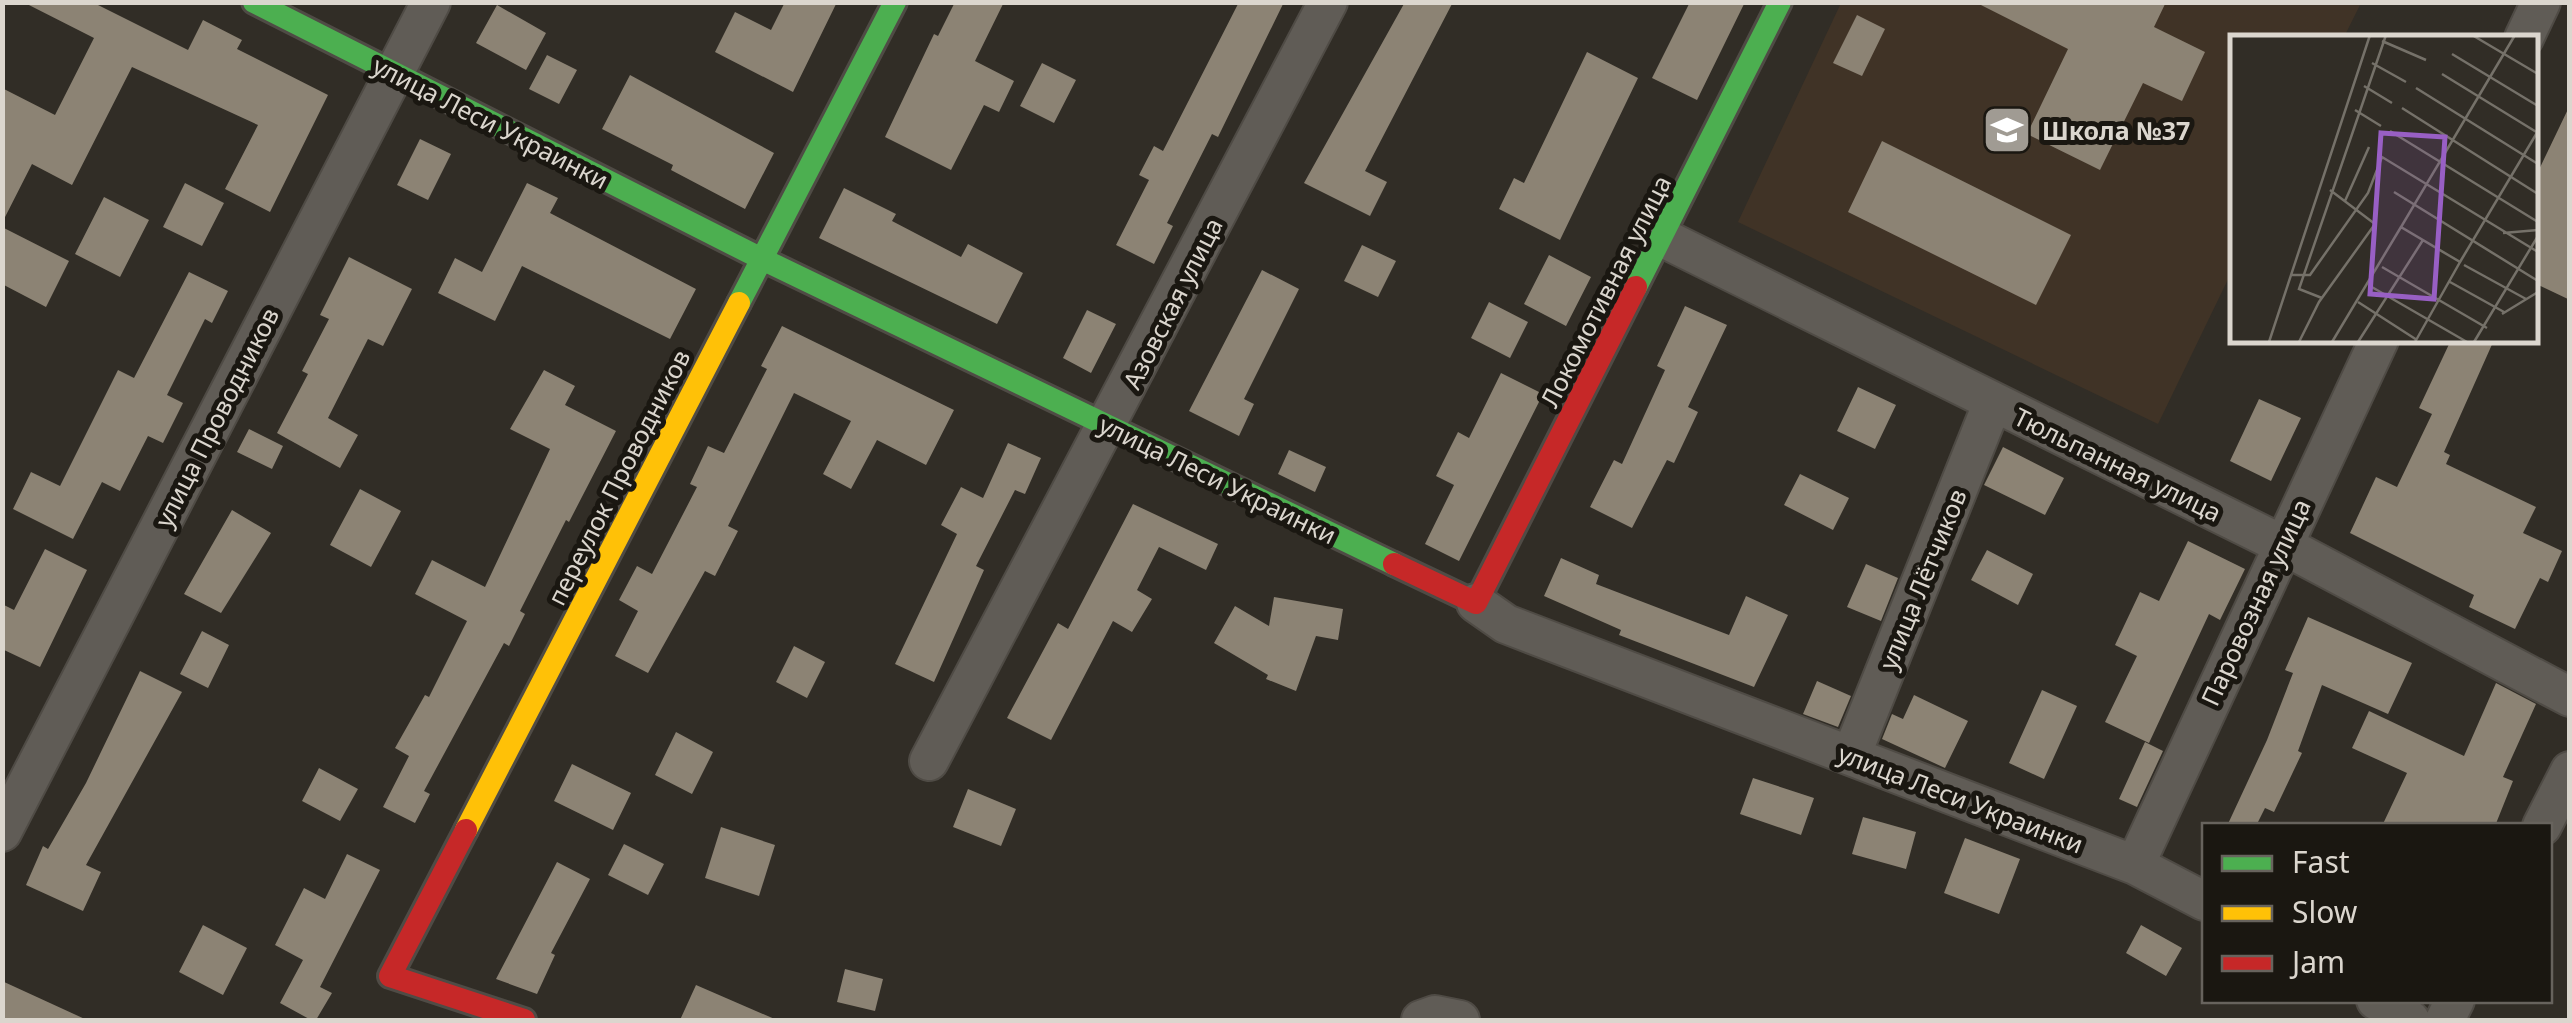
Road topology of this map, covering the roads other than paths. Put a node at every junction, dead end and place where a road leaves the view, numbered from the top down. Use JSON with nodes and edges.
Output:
{"nodes":[{"id":1,"x":254,"y":2,"type":"edge"},
{"id":2,"x":430,"y":2,"type":"edge"},
{"id":3,"x":896,"y":2,"type":"edge"},
{"id":4,"x":1328,"y":2,"type":"edge"},
{"id":5,"x":1780,"y":2,"type":"edge"},
{"id":6,"x":2541,"y":2,"type":"edge"},
{"id":7,"x":2525,"y":35,"type":"edge"},
{"id":8,"x":393,"y":72,"type":"junction"},
{"id":9,"x":1663,"y":238,"type":"junction"},
{"id":10,"x":762,"y":259,"type":"junction"},
{"id":11,"x":2378,"y":342,"type":"edge"},
{"id":12,"x":1992,"y":402,"type":"junction"},
{"id":13,"x":1108,"y":426,"type":"junction"},
{"id":14,"x":2280,"y":544,"type":"junction"},
{"id":15,"x":1476,"y":603,"type":"junction"},
{"id":16,"x":2570,"y":697,"type":"edge"},
{"id":17,"x":1852,"y":756,"type":"junction"},
{"id":18,"x":929,"y":760,"type":"dead end"},
{"id":19,"x":2570,"y":771,"type":"edge"},
{"id":20,"x":2544,"y":823,"type":"edge"},
{"id":21,"x":2,"y":832,"type":"edge"},
{"id":22,"x":2136,"y":865,"type":"junction"},
{"id":23,"x":2202,"y":900,"type":"edge"},
{"id":24,"x":2381,"y":1003,"type":"edge"},
{"id":25,"x":524,"y":1020,"type":"edge"},
{"id":26,"x":1421,"y":1020,"type":"edge"},
{"id":27,"x":1460,"y":1020,"type":"edge"},
{"id":28,"x":2410,"y":1020,"type":"edge"}],
"edges":[{"from":1,"to":8,"type":"main road","name":"улица Леси Украинки"},
{"from":2,"to":8,"type":"street","name":"улица Проводников"},
{"from":3,"to":10,"type":"main road","name":"переулок Проводников"},
{"from":4,"to":13,"type":"street","name":"Азовская улица"},
{"from":5,"to":9,"type":"main road","name":"Локомотивная улица"},
{"from":6,"to":7,"type":"street"},
{"from":8,"to":10,"type":"main road","name":"улица Леси Украинки"},
{"from":8,"to":21,"type":"street","name":"улица Проводников"},
{"from":9,"to":12,"type":"street","name":"Тюльпанная улица"},
{"from":9,"to":15,"type":"main road","name":"Локомотивная улица"},
{"from":10,"to":13,"type":"main road","name":"улица Леси Украинки"},
{"from":10,"to":25,"type":"main road","name":"переулок Проводников"},
{"from":11,"to":14,"type":"street","name":"Паровозная улица"},
{"from":12,"to":14,"type":"street","name":"Тюльпанная улица"},
{"from":12,"to":17,"type":"street","name":"улица Лётчиков"},
{"from":13,"to":15,"type":"main road","name":"улица Леси Украинки"},
{"from":13,"to":18,"type":"street","name":"Азовская улица"},
{"from":14,"to":16,"type":"street","name":"Тюльпанная улица"},
{"from":14,"to":22,"type":"street","name":"Паровозная улица"},
{"from":15,"to":17,"type":"street","name":"улица Леси Украинки"},
{"from":17,"to":22,"type":"street","name":"улица Леси Украинки"},
{"from":19,"to":20,"type":"street"},
{"from":22,"to":23,"type":"street","name":"улица Леси Украинки"},
{"from":24,"to":28,"type":"street"},
{"from":26,"to":27,"type":"street"}]}
